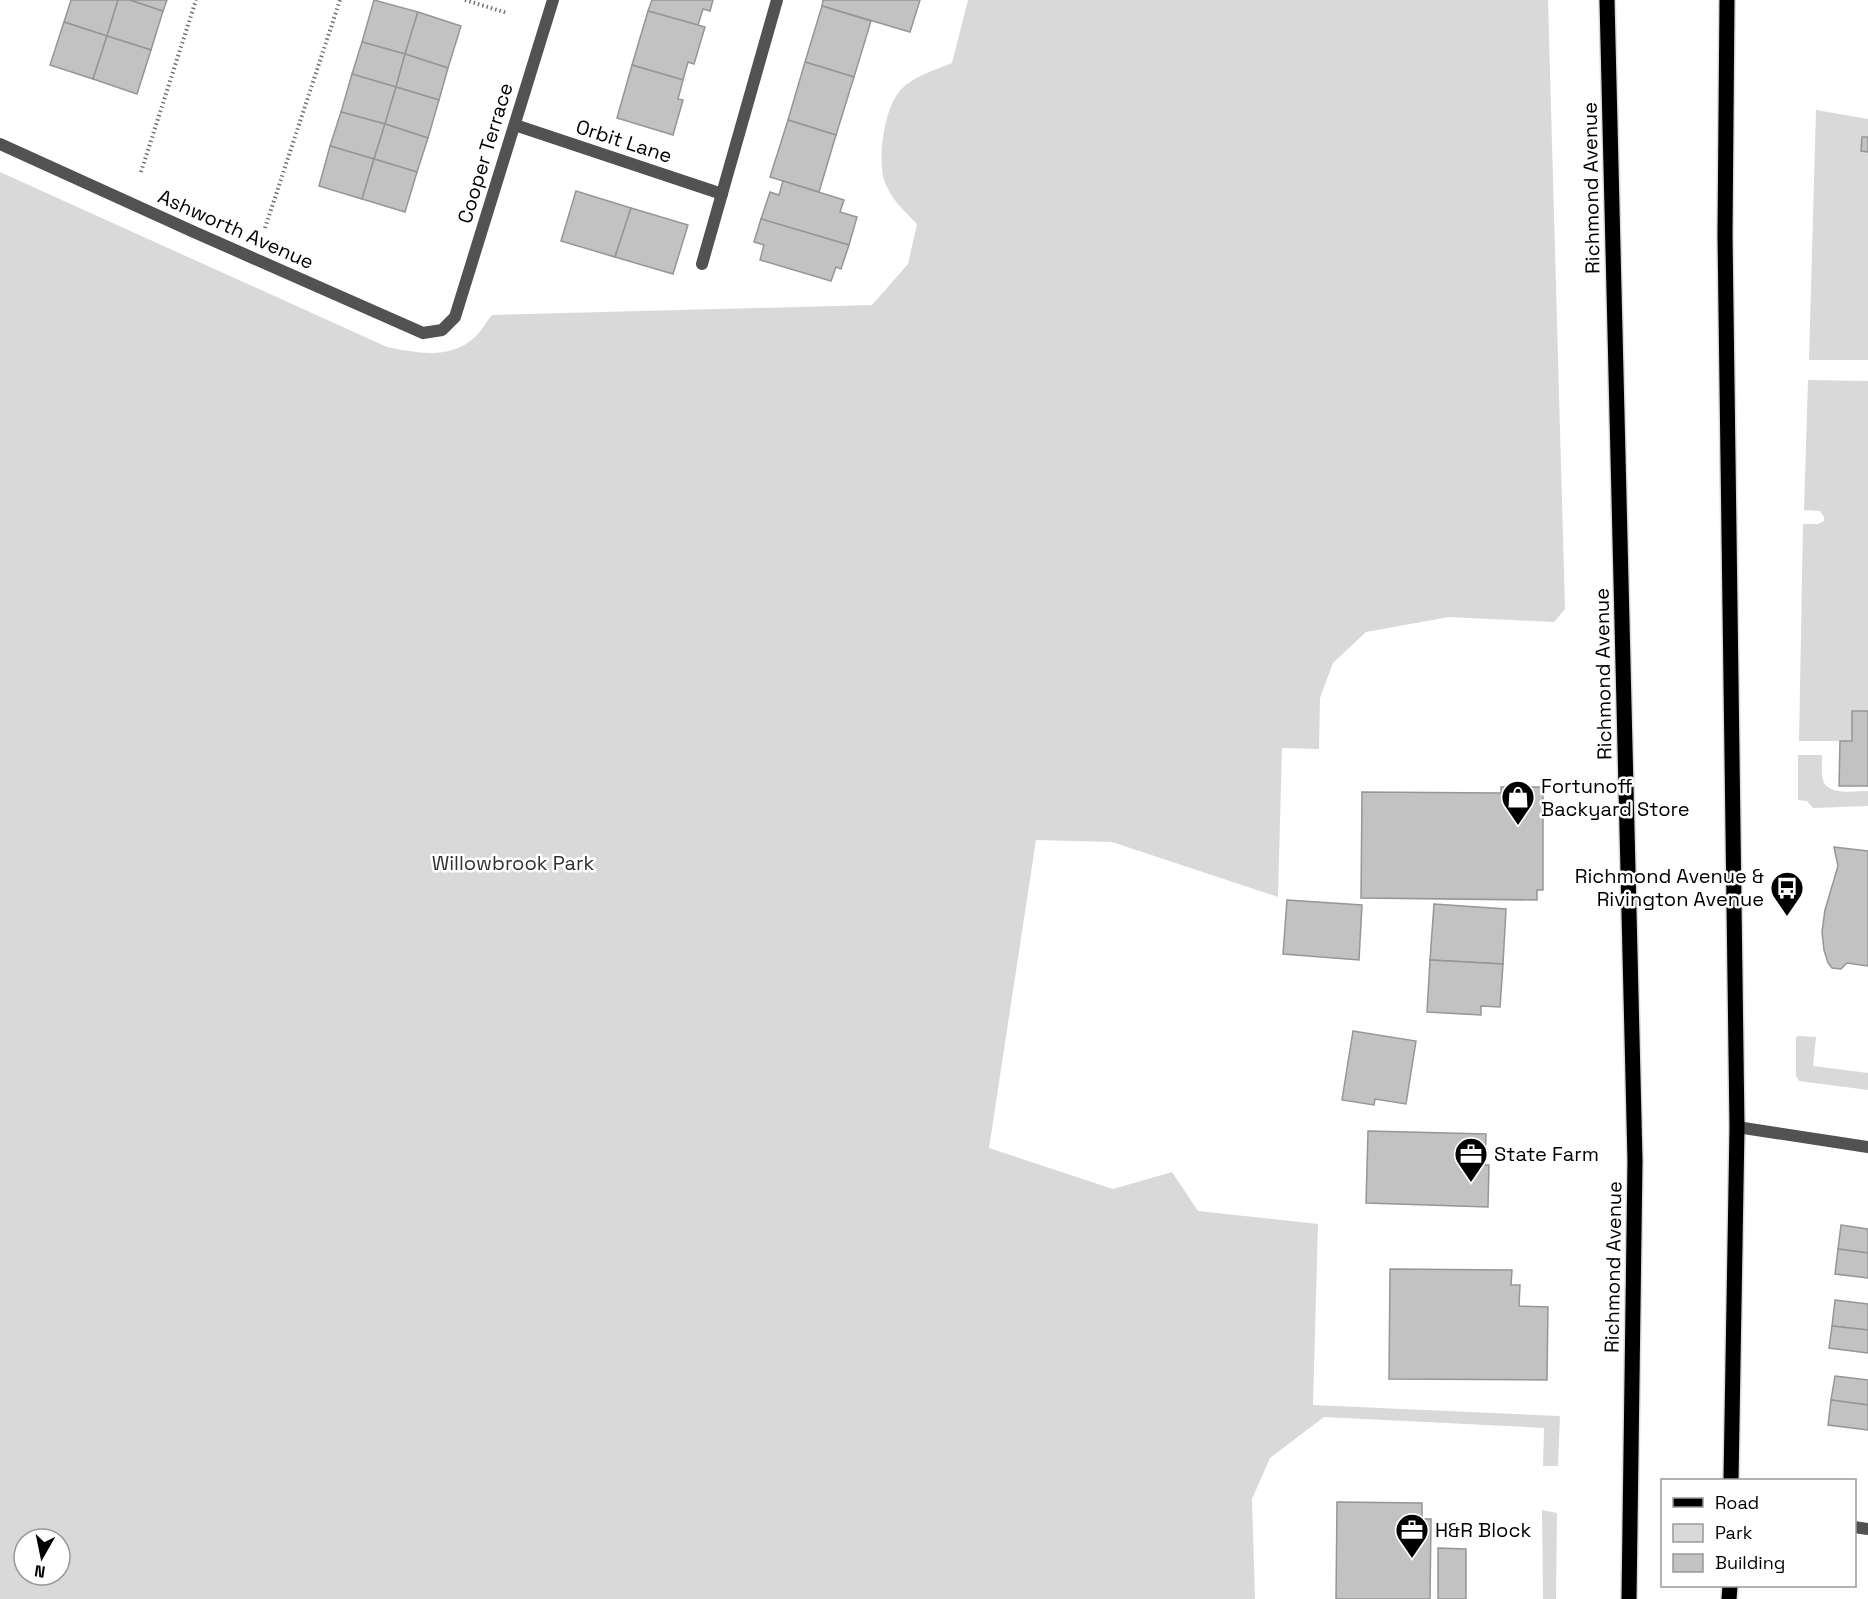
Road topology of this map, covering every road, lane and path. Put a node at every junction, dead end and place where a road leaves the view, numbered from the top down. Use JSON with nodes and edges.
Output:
{"nodes":[{"id":1,"x":196,"y":0,"type":"edge"},
{"id":2,"x":340,"y":0,"type":"edge"},
{"id":3,"x":465,"y":0,"type":"edge"},
{"id":4,"x":553,"y":0,"type":"edge"},
{"id":5,"x":777,"y":0,"type":"edge"},
{"id":6,"x":1608,"y":0,"type":"edge"},
{"id":7,"x":1727,"y":0,"type":"edge"},
{"id":8,"x":507,"y":13,"type":"dead end"},
{"id":9,"x":515,"y":124,"type":"junction"},
{"id":10,"x":0,"y":144,"type":"edge"},
{"id":11,"x":141,"y":172,"type":"dead end"},
{"id":12,"x":722,"y":194,"type":"junction"},
{"id":13,"x":265,"y":228,"type":"dead end"},
{"id":14,"x":702,"y":264,"type":"dead end"},
{"id":15,"x":455,"y":317,"type":"joint"},
{"id":16,"x":1737,"y":1127,"type":"junction"},
{"id":17,"x":1868,"y":1147,"type":"edge"},
{"id":18,"x":1731,"y":1479,"type":"edge"},
{"id":19,"x":1629,"y":1599,"type":"edge"}],
"edges":[{"from":1,"to":11,"type":"path"},
{"from":2,"to":13,"type":"path"},
{"from":3,"to":8,"type":"path"},
{"from":4,"to":9,"type":"street","name":"Cooper Terrace"},
{"from":5,"to":12,"type":"street"},
{"from":6,"to":19,"type":"main road","name":"Richmond Avenue"},
{"from":7,"to":16,"type":"main road"},
{"from":9,"to":12,"type":"street","name":"Orbit Lane"},
{"from":9,"to":15,"type":"street","name":"Cooper Terrace"},
{"from":10,"to":15,"type":"street","name":"Ashworth Avenue"},
{"from":12,"to":14,"type":"street"},
{"from":16,"to":17,"type":"street"},
{"from":16,"to":18,"type":"main road"}]}
